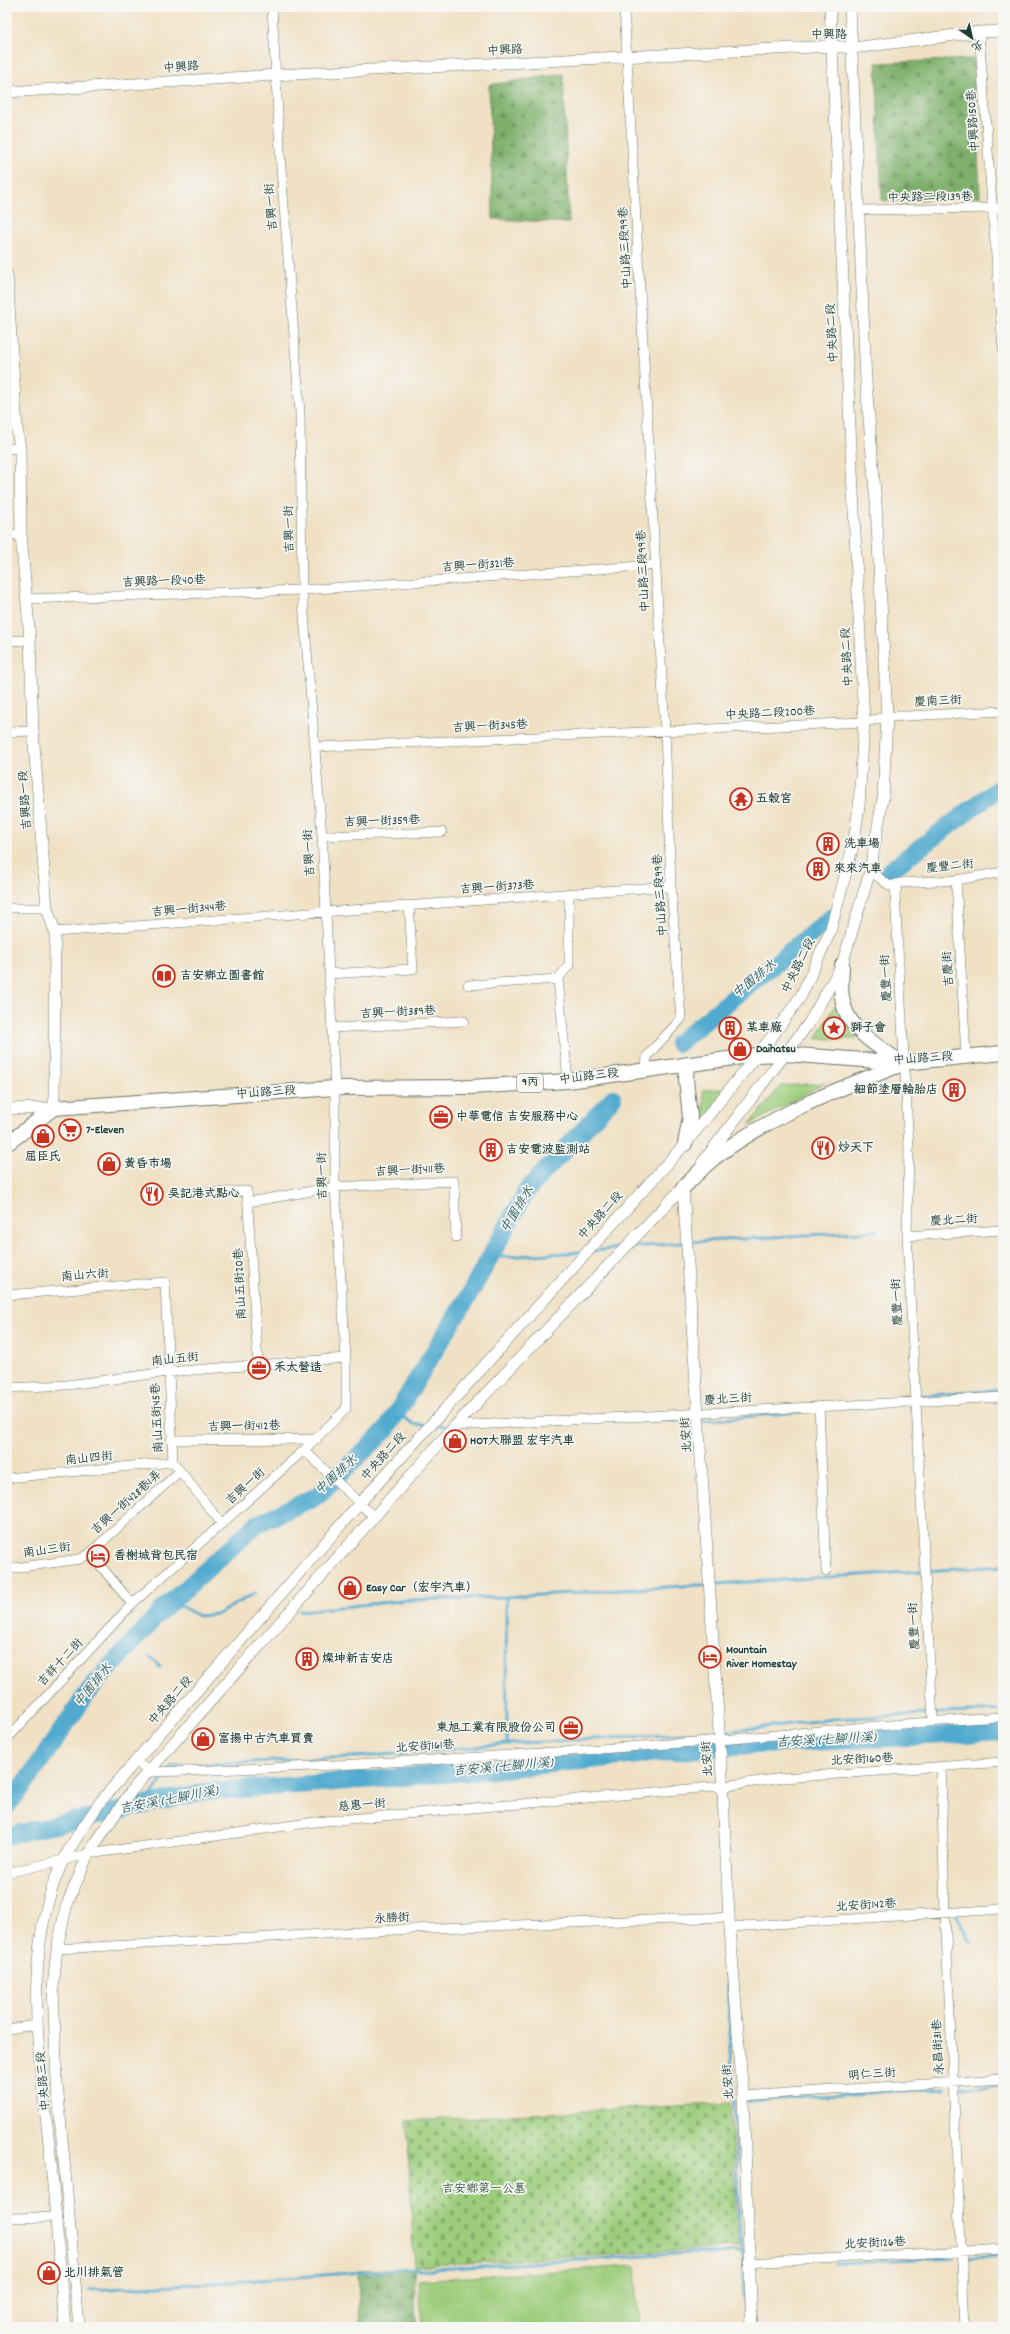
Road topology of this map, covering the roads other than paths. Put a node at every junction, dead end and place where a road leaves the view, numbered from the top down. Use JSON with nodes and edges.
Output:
{"nodes":[{"id":1,"x":272,"y":7,"type":"edge"},
{"id":2,"x":624,"y":7,"type":"edge"},
{"id":3,"x":830,"y":7,"type":"edge"},
{"id":4,"x":850,"y":7,"type":"edge"},
{"id":5,"x":1003,"y":31,"type":"edge"},
{"id":6,"x":979,"y":32,"type":"junction"},
{"id":7,"x":832,"y":46,"type":"junction"},
{"id":8,"x":853,"y":48,"type":"junction"},
{"id":9,"x":628,"y":58,"type":"junction"},
{"id":10,"x":276,"y":75,"type":"junction"},
{"id":11,"x":7,"y":92,"type":"edge"},
{"id":12,"x":1003,"y":208,"type":"edge"},
{"id":13,"x":992,"y":209,"type":"junction"},
{"id":14,"x":858,"y":210,"type":"junction"},
{"id":15,"x":7,"y":275,"type":"edge"},
{"id":16,"x":1003,"y":348,"type":"edge"},
{"id":17,"x":20,"y":448,"type":"junction"},
{"id":18,"x":7,"y":449,"type":"edge"},
{"id":19,"x":21,"y":534,"type":"junction"},
{"id":20,"x":7,"y":535,"type":"edge"},
{"id":21,"x":655,"y":565,"type":"junction"},
{"id":22,"x":302,"y":590,"type":"junction"},
{"id":23,"x":25,"y":599,"type":"junction"},
{"id":24,"x":30,"y":640,"type":"junction"},
{"id":25,"x":7,"y":641,"type":"edge"},
{"id":26,"x":1003,"y":711,"type":"edge"},
{"id":27,"x":887,"y":717,"type":"junction"},
{"id":28,"x":870,"y":721,"type":"junction"},
{"id":29,"x":34,"y":730,"type":"junction"},
{"id":30,"x":665,"y":731,"type":"junction"},
{"id":31,"x":7,"y":732,"type":"edge"},
{"id":32,"x":316,"y":747,"type":"junction"},
{"id":33,"x":442,"y":832,"type":"dead end"},
{"id":34,"x":322,"y":836,"type":"junction"},
{"id":35,"x":870,"y":871,"type":"junction"},
{"id":36,"x":1003,"y":872,"type":"edge"},
{"id":37,"x":956,"y":880,"type":"junction"},
{"id":38,"x":899,"y":883,"type":"junction"},
{"id":39,"x":671,"y":886,"type":"junction"},
{"id":40,"x":569,"y":895,"type":"junction"},
{"id":41,"x":409,"y":905,"type":"junction"},
{"id":42,"x":7,"y":908,"type":"edge"},
{"id":43,"x":47,"y":908,"type":"junction"},
{"id":44,"x":324,"y":911,"type":"junction"},
{"id":45,"x":55,"y":932,"type":"junction"},
{"id":46,"x":842,"y":965,"type":"junction"},
{"id":47,"x":329,"y":974,"type":"junction"},
{"id":48,"x":558,"y":978,"type":"junction"},
{"id":49,"x":468,"y":985,"type":"dead end"},
{"id":50,"x":464,"y":1021,"type":"dead end"},
{"id":51,"x":332,"y":1028,"type":"junction"},
{"id":52,"x":1003,"y":1052,"type":"edge"},
{"id":53,"x":784,"y":1054,"type":"junction"},
{"id":54,"x":756,"y":1055,"type":"junction"},
{"id":55,"x":966,"y":1056,"type":"junction"},
{"id":56,"x":903,"y":1063,"type":"junction"},
{"id":57,"x":687,"y":1064,"type":"junction"},
{"id":58,"x":646,"y":1070,"type":"junction"},
{"id":59,"x":568,"y":1081,"type":"junction"},
{"id":60,"x":334,"y":1088,"type":"junction"},
{"id":61,"x":7,"y":1108,"type":"edge"},
{"id":62,"x":54,"y":1108,"type":"junction"},
{"id":63,"x":7,"y":1144,"type":"edge"},
{"id":64,"x":685,"y":1144,"type":"junction"},
{"id":65,"x":335,"y":1187,"type":"junction"},
{"id":66,"x":683,"y":1188,"type":"junction"},
{"id":67,"x":208,"y":1193,"type":"dead end"},
{"id":68,"x":248,"y":1202,"type":"junction"},
{"id":69,"x":1003,"y":1230,"type":"edge"},
{"id":70,"x":907,"y":1236,"type":"junction"},
{"id":71,"x":456,"y":1237,"type":"dead end"},
{"id":72,"x":165,"y":1282,"type":"joint"},
{"id":73,"x":7,"y":1296,"type":"edge"},
{"id":74,"x":346,"y":1358,"type":"junction"},
{"id":75,"x":258,"y":1364,"type":"junction"},
{"id":76,"x":168,"y":1372,"type":"junction"},
{"id":77,"x":7,"y":1388,"type":"edge"},
{"id":78,"x":1003,"y":1397,"type":"edge"},
{"id":79,"x":914,"y":1403,"type":"junction"},
{"id":80,"x":819,"y":1406,"type":"junction"},
{"id":81,"x":699,"y":1415,"type":"junction"},
{"id":82,"x":455,"y":1426,"type":"junction"},
{"id":83,"x":317,"y":1439,"type":"junction"},
{"id":84,"x":171,"y":1440,"type":"junction"},
{"id":85,"x":306,"y":1452,"type":"junction"},
{"id":86,"x":173,"y":1462,"type":"junction"},
{"id":87,"x":179,"y":1472,"type":"junction"},
{"id":88,"x":7,"y":1478,"type":"edge"},
{"id":89,"x":359,"y":1504,"type":"junction"},
{"id":90,"x":374,"y":1517,"type":"junction"},
{"id":91,"x":222,"y":1524,"type":"junction"},
{"id":92,"x":90,"y":1553,"type":"junction"},
{"id":93,"x":7,"y":1569,"type":"edge"},
{"id":94,"x":826,"y":1571,"type":"dead end"},
{"id":95,"x":132,"y":1604,"type":"junction"},
{"id":96,"x":1003,"y":1717,"type":"edge"},
{"id":97,"x":933,"y":1720,"type":"junction"},
{"id":98,"x":7,"y":1739,"type":"edge"},
{"id":99,"x":719,"y":1740,"type":"junction"},
{"id":100,"x":136,"y":1762,"type":"junction"},
{"id":101,"x":1003,"y":1762,"type":"edge"},
{"id":102,"x":941,"y":1766,"type":"junction"},
{"id":103,"x":150,"y":1772,"type":"junction"},
{"id":104,"x":723,"y":1781,"type":"junction"},
{"id":105,"x":70,"y":1848,"type":"joint"},
{"id":106,"x":88,"y":1854,"type":"junction"},
{"id":107,"x":64,"y":1859,"type":"junction"},
{"id":108,"x":7,"y":1873,"type":"edge"},
{"id":109,"x":1003,"y":1909,"type":"edge"},
{"id":110,"x":945,"y":1913,"type":"junction"},
{"id":111,"x":730,"y":1922,"type":"junction"},
{"id":112,"x":57,"y":1949,"type":"junction"},
{"id":113,"x":37,"y":2025,"type":"junction"},
{"id":114,"x":7,"y":2028,"type":"edge"},
{"id":115,"x":1003,"y":2079,"type":"edge"},
{"id":116,"x":952,"y":2081,"type":"junction"},
{"id":117,"x":743,"y":2096,"type":"junction"},
{"id":118,"x":55,"y":2217,"type":"junction"},
{"id":119,"x":7,"y":2218,"type":"edge"},
{"id":120,"x":1003,"y":2250,"type":"edge"},
{"id":121,"x":961,"y":2252,"type":"junction"},
{"id":122,"x":748,"y":2263,"type":"junction"},
{"id":123,"x":65,"y":2327,"type":"edge"},
{"id":124,"x":79,"y":2327,"type":"edge"},
{"id":125,"x":752,"y":2327,"type":"edge"},
{"id":126,"x":965,"y":2327,"type":"edge"}],
"edges":[{"from":1,"to":10,"type":"street","name":"吉興一街"},
{"from":2,"to":9,"type":"street","name":"中山路三段99巷"},
{"from":3,"to":7,"type":"street","name":"中央路二段"},
{"from":4,"to":8,"type":"street"},
{"from":5,"to":6,"type":"street","name":"中興路"},
{"from":6,"to":8,"type":"street","name":"中興路"},
{"from":6,"to":13,"type":"street","name":"中興路150巷"},
{"from":7,"to":8,"type":"street","name":"中興路"},
{"from":7,"to":9,"type":"street","name":"中興路"},
{"from":7,"to":28,"type":"street","name":"中央路二段"},
{"from":8,"to":14,"type":"street"},
{"from":9,"to":10,"type":"street","name":"中興路"},
{"from":9,"to":21,"type":"street","name":"中山路三段99巷"},
{"from":10,"to":11,"type":"street","name":"中興路"},
{"from":10,"to":22,"type":"street","name":"吉興一街"},
{"from":12,"to":13,"type":"street","name":"中央路二段139巷"},
{"from":13,"to":14,"type":"street","name":"中央路二段139巷"},
{"from":13,"to":16,"type":"street","name":"中興路150巷"},
{"from":14,"to":27,"type":"street"},
{"from":15,"to":17,"type":"street","name":"吉興路一段"},
{"from":17,"to":18,"type":"street"},
{"from":17,"to":19,"type":"street","name":"吉興路一段"},
{"from":19,"to":20,"type":"street"},
{"from":19,"to":23,"type":"street","name":"吉興路一段"},
{"from":21,"to":22,"type":"street","name":"吉興一街321巷"},
{"from":21,"to":30,"type":"street","name":"中山路三段99巷"},
{"from":22,"to":23,"type":"street","name":"吉興路一段40巷"},
{"from":22,"to":32,"type":"street","name":"吉興一街"},
{"from":23,"to":24,"type":"street","name":"吉興路一段"},
{"from":24,"to":25,"type":"street"},
{"from":24,"to":29,"type":"street","name":"吉興路一段"},
{"from":26,"to":27,"type":"street","name":"慶南三街"},
{"from":27,"to":28,"type":"street","name":"慶南三街"},
{"from":27,"to":35,"type":"street"},
{"from":28,"to":30,"type":"street","name":"中央路二段200巷"},
{"from":28,"to":54,"type":"street","name":"中央路二段"},
{"from":29,"to":31,"type":"street"},
{"from":29,"to":43,"type":"street","name":"吉興路一段"},
{"from":30,"to":32,"type":"street","name":"吉興一街345巷"},
{"from":30,"to":39,"type":"street","name":"中山路三段99巷"},
{"from":32,"to":34,"type":"street","name":"吉興一街"},
{"from":33,"to":34,"type":"street","name":"吉興一街359巷"},
{"from":34,"to":44,"type":"street","name":"吉興一街"},
{"from":35,"to":38,"type":"street","name":"慶豐二街"},
{"from":35,"to":46,"type":"street"},
{"from":36,"to":37,"type":"street","name":"慶豐二街"},
{"from":37,"to":38,"type":"street","name":"慶豐二街"},
{"from":37,"to":55,"type":"street","name":"吉慶街"},
{"from":38,"to":56,"type":"street","name":"慶豐一街"},
{"from":39,"to":40,"type":"street","name":"吉興一街373巷"},
{"from":39,"to":58,"type":"street","name":"中山路三段99巷"},
{"from":40,"to":41,"type":"street","name":"吉興一街373巷"},
{"from":40,"to":48,"type":"street"},
{"from":41,"to":44,"type":"street","name":"吉興一街373巷"},
{"from":41,"to":47,"type":"street"},
{"from":42,"to":43,"type":"street"},
{"from":43,"to":45,"type":"street","name":"吉興路一段"},
{"from":44,"to":45,"type":"street","name":"吉興一街344巷"},
{"from":44,"to":47,"type":"street","name":"吉興一街"},
{"from":45,"to":62,"type":"street","name":"吉興路一段"},
{"from":46,"to":53,"type":"street"},
{"from":46,"to":56,"type":"main road"},
{"from":47,"to":51,"type":"street","name":"吉興一街"},
{"from":48,"to":49,"type":"street"},
{"from":48,"to":59,"type":"street"},
{"from":50,"to":51,"type":"street","name":"吉興一街389巷"},
{"from":51,"to":60,"type":"street","name":"吉興一街"},
{"from":52,"to":55,"type":"main road","name":"中山路三段","number":"9丙"},
{"from":53,"to":54,"type":"main road","name":"中山路三段","number":"9丙"},
{"from":53,"to":56,"type":"main road","name":"中山路三段","number":"9丙"},
{"from":53,"to":66,"type":"street"},
{"from":54,"to":57,"type":"main road","name":"中山路三段","number":"9丙"},
{"from":54,"to":64,"type":"street","name":"中央路二段"},
{"from":55,"to":56,"type":"main road","name":"中山路三段","number":"9丙"},
{"from":56,"to":66,"type":"main road"},
{"from":56,"to":70,"type":"street","name":"慶豐一街"},
{"from":57,"to":58,"type":"main road","name":"中山路三段","number":"9丙"},
{"from":57,"to":64,"type":"main road"},
{"from":58,"to":59,"type":"main road","name":"中山路三段","number":"9丙"},
{"from":59,"to":60,"type":"main road","name":"中山路三段","number":"9丙"},
{"from":60,"to":62,"type":"main road","name":"中山路三段","number":"9丙"},
{"from":60,"to":65,"type":"street","name":"吉興一街"},
{"from":61,"to":62,"type":"street"},
{"from":62,"to":63,"type":"main road"},
{"from":64,"to":89,"type":"street","name":"中央路二段"},
{"from":65,"to":68,"type":"street"},
{"from":65,"to":71,"type":"street","name":"吉興一街411巷"},
{"from":65,"to":74,"type":"street","name":"吉興一街"},
{"from":66,"to":81,"type":"street","name":"北安街"},
{"from":66,"to":82,"type":"street"},
{"from":67,"to":68,"type":"street"},
{"from":68,"to":75,"type":"street","name":"南山五街20巷"},
{"from":69,"to":70,"type":"street","name":"慶北二街"},
{"from":70,"to":79,"type":"street","name":"慶豐一街"},
{"from":72,"to":73,"type":"street","name":"南山六街"},
{"from":72,"to":76,"type":"street","name":"南山五街45巷"},
{"from":74,"to":75,"type":"street","name":"南山五街"},
{"from":74,"to":83,"type":"street","name":"吉興一街"},
{"from":75,"to":76,"type":"street","name":"南山五街"},
{"from":76,"to":77,"type":"street","name":"南山五街"},
{"from":76,"to":84,"type":"street","name":"南山五街45巷"},
{"from":78,"to":79,"type":"street","name":"慶北三街"},
{"from":79,"to":80,"type":"street","name":"慶北三街"},
{"from":79,"to":97,"type":"street","name":"慶豐一街"},
{"from":80,"to":81,"type":"street","name":"慶北三街"},
{"from":80,"to":94,"type":"street"},
{"from":81,"to":82,"type":"street","name":"慶北三街"},
{"from":81,"to":99,"type":"street","name":"北安街"},
{"from":82,"to":90,"type":"street"},
{"from":83,"to":84,"type":"street","name":"吉興一街412巷"},
{"from":83,"to":85,"type":"street","name":"吉興一街"},
{"from":84,"to":86,"type":"street","name":"南山五街45巷"},
{"from":85,"to":89,"type":"street"},
{"from":85,"to":91,"type":"street","name":"吉興一街"},
{"from":86,"to":87,"type":"street"},
{"from":86,"to":88,"type":"street","name":"南山四街"},
{"from":87,"to":91,"type":"street"},
{"from":87,"to":92,"type":"street","name":"吉興一街428巷1弄"},
{"from":89,"to":90,"type":"street"},
{"from":89,"to":100,"type":"street","name":"中央路二段"},
{"from":90,"to":103,"type":"street"},
{"from":91,"to":95,"type":"street","name":"吉興一街"},
{"from":92,"to":93,"type":"street","name":"南山三街"},
{"from":92,"to":95,"type":"street"},
{"from":95,"to":98,"type":"street","name":"吉祥十二街"},
{"from":96,"to":97,"type":"street","name":"北安街161巷"},
{"from":97,"to":99,"type":"street","name":"北安街161巷"},
{"from":99,"to":103,"type":"street","name":"北安街161巷"},
{"from":99,"to":104,"type":"street","name":"北安街"},
{"from":100,"to":103,"type":"street"},
{"from":100,"to":105,"type":"street","name":"中央路二段"},
{"from":101,"to":102,"type":"street","name":"北安街160巷"},
{"from":102,"to":104,"type":"street","name":"北安街160巷"},
{"from":102,"to":110,"type":"street","name":"永昌街31巷"},
{"from":103,"to":106,"type":"street","name":"中央路三段"},
{"from":104,"to":106,"type":"street","name":"慈惠一街"},
{"from":104,"to":111,"type":"street","name":"北安街"},
{"from":105,"to":107,"type":"street","name":"中央路三段"},
{"from":106,"to":107,"type":"street","name":"慈惠一街"},
{"from":106,"to":112,"type":"street","name":"中央路三段"},
{"from":107,"to":108,"type":"street","name":"慈惠一街"},
{"from":107,"to":113,"type":"street","name":"中央路三段"},
{"from":109,"to":110,"type":"street","name":"北安街142巷"},
{"from":110,"to":111,"type":"street","name":"北安街142巷"},
{"from":110,"to":116,"type":"street","name":"永昌街31巷"},
{"from":111,"to":112,"type":"street","name":"永勝街"},
{"from":111,"to":117,"type":"street","name":"北安街"},
{"from":112,"to":124,"type":"street","name":"中央路三段"},
{"from":113,"to":114,"type":"street"},
{"from":113,"to":118,"type":"street","name":"中央路三段"},
{"from":115,"to":116,"type":"street","name":"明仁三街"},
{"from":116,"to":117,"type":"street","name":"明仁三街"},
{"from":116,"to":121,"type":"street","name":"永昌街31巷"},
{"from":117,"to":122,"type":"street","name":"北安街"},
{"from":118,"to":119,"type":"street"},
{"from":118,"to":123,"type":"street","name":"中央路三段"},
{"from":120,"to":121,"type":"street","name":"北安街126巷"},
{"from":121,"to":122,"type":"street","name":"北安街126巷"},
{"from":121,"to":126,"type":"street","name":"永昌街31巷"},
{"from":122,"to":125,"type":"street","name":"北安街"}]}
